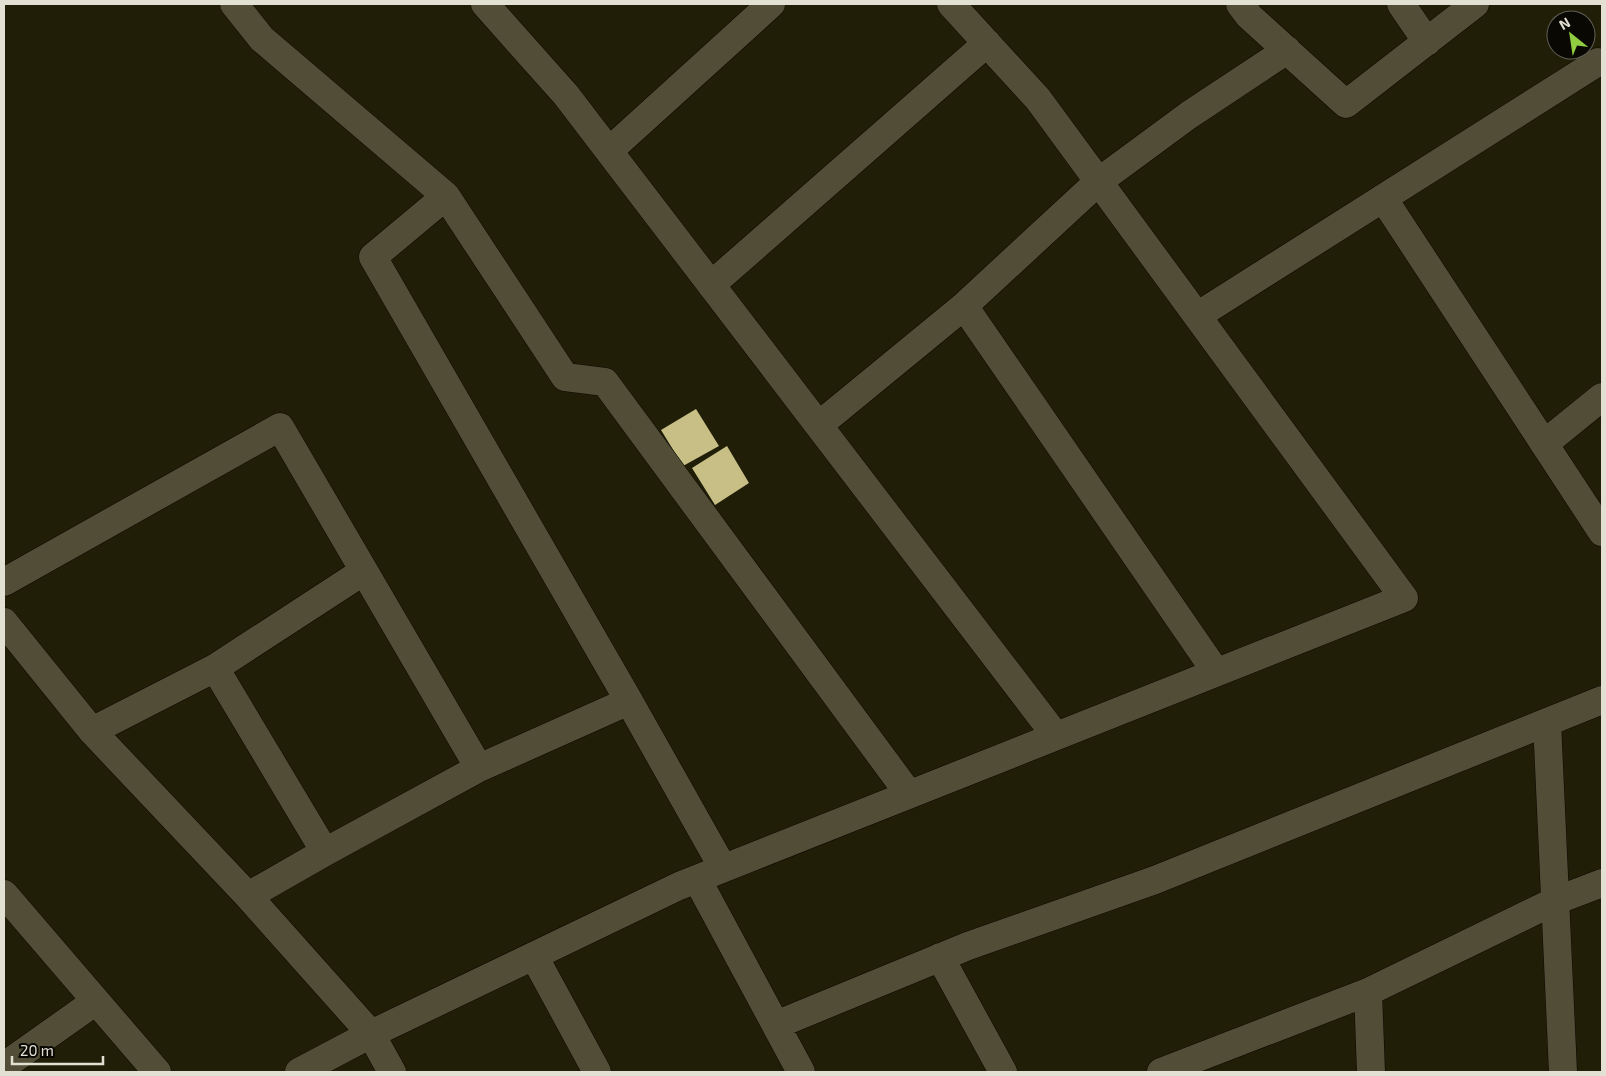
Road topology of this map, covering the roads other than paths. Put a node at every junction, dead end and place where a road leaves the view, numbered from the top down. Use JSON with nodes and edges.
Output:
{"nodes":[{"id":1,"x":234,"y":4,"type":"edge"},
{"id":2,"x":771,"y":4,"type":"edge"},
{"id":3,"x":950,"y":4,"type":"edge"},
{"id":4,"x":1240,"y":4,"type":"edge"},
{"id":5,"x":1401,"y":4,"type":"edge"},
{"id":6,"x":1475,"y":4,"type":"edge"},
{"id":7,"x":498,"y":8,"type":"edge"},
{"id":8,"x":1427,"y":42,"type":"junction"},
{"id":9,"x":987,"y":44,"type":"junction"},
{"id":10,"x":1287,"y":50,"type":"junction"},
{"id":11,"x":1602,"y":63,"type":"edge"},
{"id":12,"x":609,"y":151,"type":"junction"},
{"id":13,"x":1098,"y":182,"type":"junction"},
{"id":14,"x":446,"y":196,"type":"junction"},
{"id":15,"x":1383,"y":198,"type":"junction"},
{"id":16,"x":711,"y":285,"type":"junction"},
{"id":17,"x":964,"y":306,"type":"junction"},
{"id":18,"x":1197,"y":316,"type":"junction"},
{"id":19,"x":1602,"y":397,"type":"edge"},
{"id":20,"x":819,"y":425,"type":"junction"},
{"id":21,"x":1544,"y":444,"type":"junction"},
{"id":22,"x":1602,"y":532,"type":"edge"},
{"id":23,"x":364,"y":571,"type":"junction"},
{"id":24,"x":4,"y":582,"type":"edge"},
{"id":25,"x":4,"y":622,"type":"edge"},
{"id":26,"x":215,"y":668,"type":"junction"},
{"id":27,"x":1216,"y":672,"type":"junction"},
{"id":28,"x":1602,"y":700,"type":"edge"},
{"id":29,"x":629,"y":701,"type":"junction"},
{"id":30,"x":1547,"y":722,"type":"junction"},
{"id":31,"x":92,"y":731,"type":"junction"},
{"id":32,"x":1056,"y":736,"type":"junction"},
{"id":33,"x":479,"y":768,"type":"junction"},
{"id":34,"x":909,"y":794,"type":"junction"},
{"id":35,"x":325,"y":852,"type":"junction"},
{"id":36,"x":723,"y":868,"type":"junction"},
{"id":37,"x":697,"y":878,"type":"junction"},
{"id":38,"x":1602,"y":883,"type":"edge"},
{"id":39,"x":4,"y":894,"type":"edge"},
{"id":40,"x":248,"y":896,"type":"junction"},
{"id":41,"x":1555,"y":901,"type":"junction"},
{"id":42,"x":534,"y":956,"type":"junction"},
{"id":43,"x":940,"y":957,"type":"junction"},
{"id":44,"x":1368,"y":992,"type":"junction"},
{"id":45,"x":96,"y":1001,"type":"junction"},
{"id":46,"x":776,"y":1025,"type":"junction"},
{"id":47,"x":371,"y":1034,"type":"junction"},
{"id":48,"x":4,"y":1066,"type":"edge"},
{"id":49,"x":157,"y":1072,"type":"edge"},
{"id":50,"x":299,"y":1072,"type":"edge"},
{"id":51,"x":392,"y":1072,"type":"edge"},
{"id":52,"x":597,"y":1072,"type":"edge"},
{"id":53,"x":801,"y":1072,"type":"edge"},
{"id":54,"x":1003,"y":1072,"type":"edge"},
{"id":55,"x":1160,"y":1072,"type":"edge"},
{"id":56,"x":1371,"y":1072,"type":"edge"},
{"id":57,"x":1563,"y":1072,"type":"edge"}],
"edges":[{"from":1,"to":14,"type":"street"},
{"from":2,"to":12,"type":"street"},
{"from":3,"to":9,"type":"street"},
{"from":4,"to":10,"type":"street"},
{"from":5,"to":8,"type":"street"},
{"from":6,"to":8,"type":"street"},
{"from":7,"to":12,"type":"street"},
{"from":8,"to":10,"type":"street"},
{"from":9,"to":13,"type":"street"},
{"from":9,"to":16,"type":"street"},
{"from":10,"to":13,"type":"street"},
{"from":11,"to":15,"type":"street"},
{"from":12,"to":16,"type":"street"},
{"from":13,"to":17,"type":"street"},
{"from":13,"to":18,"type":"street"},
{"from":14,"to":29,"type":"street"},
{"from":14,"to":34,"type":"street"},
{"from":15,"to":18,"type":"street"},
{"from":15,"to":21,"type":"street"},
{"from":16,"to":20,"type":"street"},
{"from":17,"to":20,"type":"street"},
{"from":17,"to":27,"type":"street"},
{"from":18,"to":27,"type":"street"},
{"from":19,"to":21,"type":"street"},
{"from":20,"to":32,"type":"street"},
{"from":21,"to":22,"type":"street"},
{"from":23,"to":24,"type":"street"},
{"from":23,"to":26,"type":"street"},
{"from":23,"to":33,"type":"street"},
{"from":25,"to":31,"type":"street"},
{"from":26,"to":31,"type":"street"},
{"from":26,"to":35,"type":"street"},
{"from":27,"to":32,"type":"street"},
{"from":28,"to":30,"type":"street"},
{"from":29,"to":33,"type":"street"},
{"from":29,"to":36,"type":"street"},
{"from":30,"to":41,"type":"street"},
{"from":30,"to":43,"type":"street"},
{"from":31,"to":40,"type":"street"},
{"from":32,"to":34,"type":"street"},
{"from":33,"to":35,"type":"street"},
{"from":34,"to":36,"type":"street"},
{"from":35,"to":40,"type":"street"},
{"from":36,"to":37,"type":"street"},
{"from":37,"to":42,"type":"street"},
{"from":37,"to":46,"type":"street"},
{"from":38,"to":41,"type":"street"},
{"from":39,"to":45,"type":"street"},
{"from":40,"to":47,"type":"street"},
{"from":41,"to":44,"type":"street"},
{"from":41,"to":57,"type":"street"},
{"from":42,"to":47,"type":"street"},
{"from":42,"to":52,"type":"street"},
{"from":43,"to":46,"type":"street"},
{"from":43,"to":54,"type":"street"},
{"from":44,"to":55,"type":"street"},
{"from":44,"to":56,"type":"street"},
{"from":45,"to":48,"type":"street"},
{"from":45,"to":49,"type":"street"},
{"from":46,"to":53,"type":"street"},
{"from":47,"to":50,"type":"street"},
{"from":47,"to":51,"type":"street"}]}
